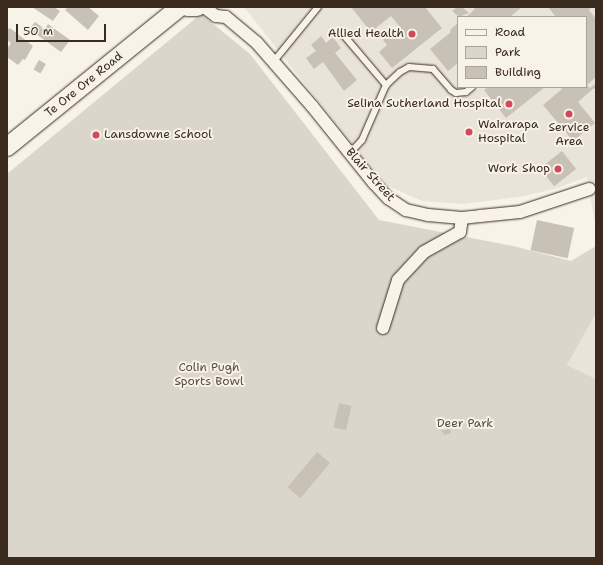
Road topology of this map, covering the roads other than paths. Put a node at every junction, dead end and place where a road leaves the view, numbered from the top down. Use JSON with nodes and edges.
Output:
{"nodes":[{"id":1,"x":180,"y":7,"type":"edge"},
{"id":2,"x":187,"y":7,"type":"edge"},
{"id":3,"x":197,"y":7,"type":"edge"},
{"id":4,"x":204,"y":7,"type":"edge"},
{"id":5,"x":318,"y":7,"type":"edge"},
{"id":6,"x":223,"y":12,"type":"edge"},
{"id":7,"x":341,"y":32,"type":"dead end"},
{"id":8,"x":274,"y":61,"type":"junction"},
{"id":9,"x":386,"y":85,"type":"junction"},
{"id":10,"x":471,"y":88,"type":"edge"},
{"id":11,"x":7,"y":147,"type":"edge"},
{"id":12,"x":349,"y":154,"type":"junction"},
{"id":13,"x":593,"y":188,"type":"edge"},
{"id":14,"x":462,"y":218,"type":"junction"},
{"id":15,"x":383,"y":328,"type":"dead end"}],
"edges":[{"from":1,"to":11,"type":"main road","name":"Te Ore Ore Road"},
{"from":2,"to":3,"type":"main road"},
{"from":4,"to":6,"type":"street","name":"Blair Street"},
{"from":5,"to":8,"type":"lane"},
{"from":6,"to":8,"type":"street","name":"Blair Street"},
{"from":7,"to":9,"type":"lane"},
{"from":8,"to":12,"type":"street","name":"Blair Street"},
{"from":9,"to":10,"type":"lane"},
{"from":9,"to":12,"type":"lane"},
{"from":12,"to":14,"type":"street","name":"Blair Street"},
{"from":13,"to":14,"type":"street","name":"Blair Street"},
{"from":14,"to":15,"type":"street"}]}
